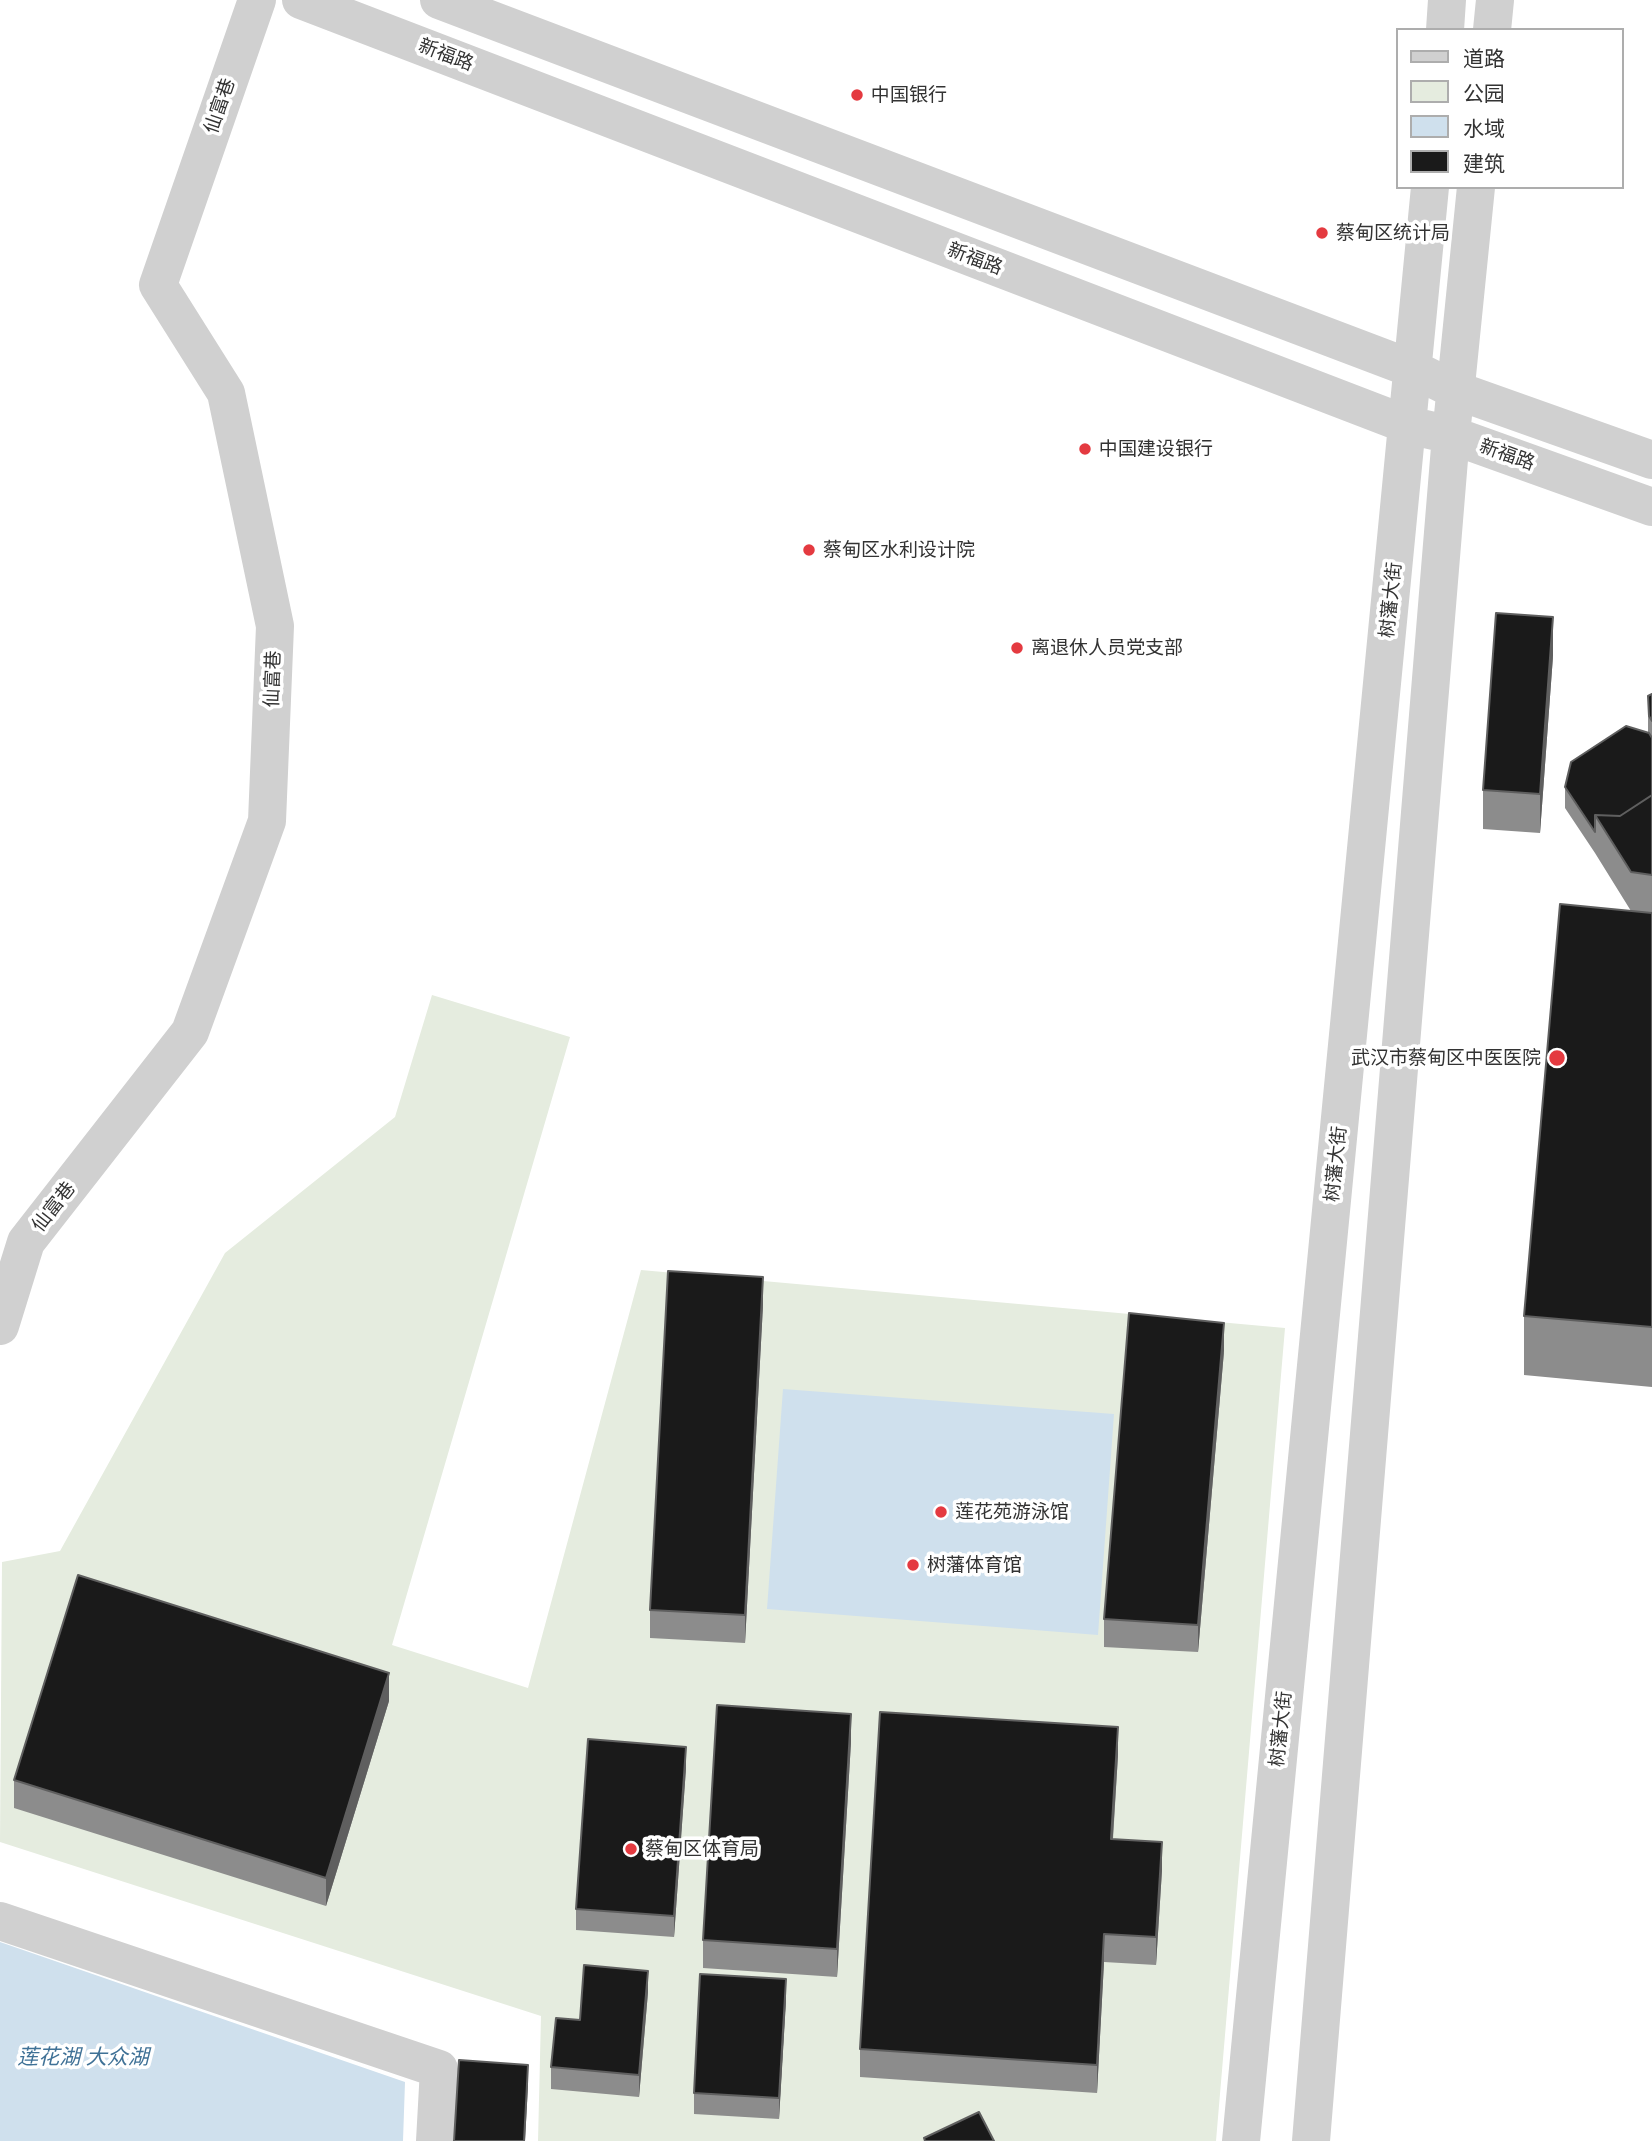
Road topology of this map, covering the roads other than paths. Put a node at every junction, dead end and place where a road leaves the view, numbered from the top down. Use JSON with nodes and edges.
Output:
{"nodes":[{"id":1,"x":257,"y":0,"type":"edge"},
{"id":2,"x":302,"y":0,"type":"edge"},
{"id":3,"x":439,"y":0,"type":"edge"},
{"id":4,"x":1447,"y":0,"type":"edge"},
{"id":5,"x":1495,"y":0,"type":"edge"},
{"id":6,"x":1444,"y":28,"type":"edge"},
{"id":7,"x":1492,"y":28,"type":"edge"},
{"id":8,"x":1430,"y":189,"type":"edge"},
{"id":9,"x":1476,"y":189,"type":"edge"},
{"id":10,"x":1413,"y":369,"type":"junction"},
{"id":11,"x":1455,"y":390,"type":"junction"},
{"id":12,"x":1408,"y":425,"type":"junction"},
{"id":13,"x":1451,"y":435,"type":"junction"},
{"id":14,"x":1652,"y":460,"type":"edge"},
{"id":15,"x":1652,"y":507,"type":"edge"},
{"id":16,"x":0,"y":1326,"type":"edge"},
{"id":17,"x":0,"y":1921,"type":"edge"},
{"id":18,"x":435,"y":2141,"type":"edge"},
{"id":19,"x":1241,"y":2141,"type":"edge"},
{"id":20,"x":1311,"y":2141,"type":"edge"}],
"edges":[{"from":1,"to":16,"type":"street","name":"仙富巷"},
{"from":2,"to":12,"type":"street","name":"新福路"},
{"from":3,"to":10,"type":"street"},
{"from":4,"to":6,"type":"street"},
{"from":5,"to":7,"type":"street"},
{"from":8,"to":10,"type":"street","name":"树藩大街"},
{"from":9,"to":11,"type":"street"},
{"from":10,"to":11,"type":"street"},
{"from":10,"to":12,"type":"street","name":"树藩大街"},
{"from":11,"to":13,"type":"street"},
{"from":11,"to":14,"type":"street"},
{"from":12,"to":13,"type":"street","name":"新福路"},
{"from":12,"to":19,"type":"street","name":"树藩大街"},
{"from":13,"to":15,"type":"street","name":"新福路"},
{"from":13,"to":20,"type":"street"},
{"from":17,"to":18,"type":"street"}]}
